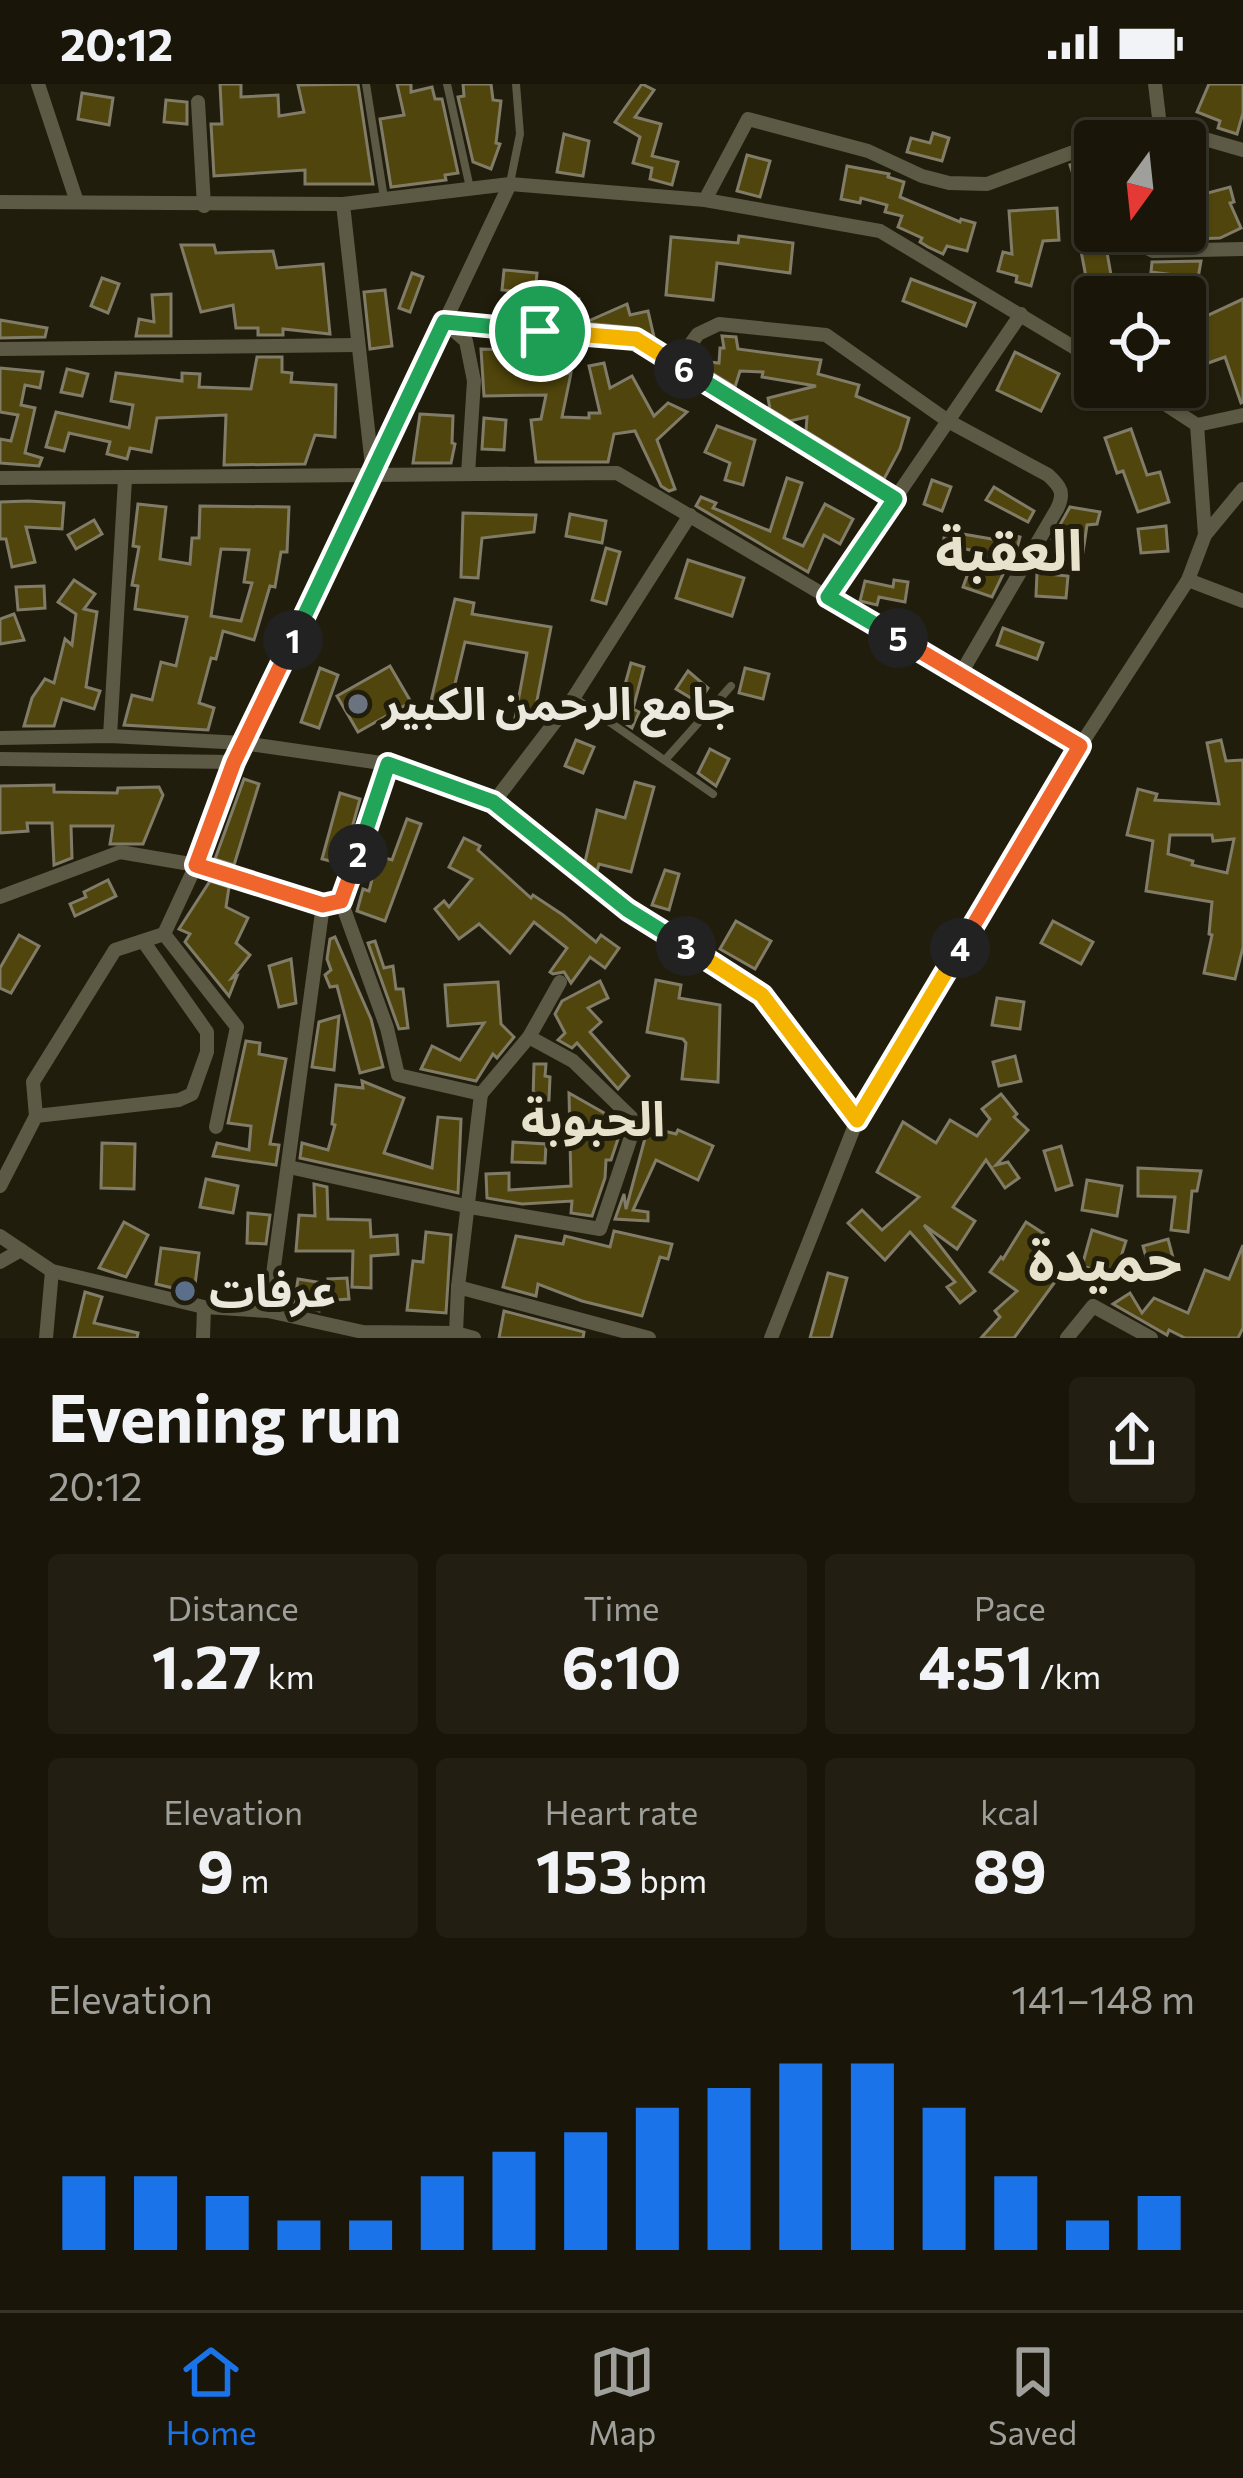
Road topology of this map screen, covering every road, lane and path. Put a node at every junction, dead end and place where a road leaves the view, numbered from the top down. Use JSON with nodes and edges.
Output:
{"nodes":[{"id":1,"x":38,"y":84,"type":"edge"},
{"id":2,"x":366,"y":84,"type":"edge"},
{"id":3,"x":447,"y":84,"type":"edge"},
{"id":4,"x":516,"y":84,"type":"edge"},
{"id":5,"x":1155,"y":84,"type":"edge"},
{"id":6,"x":198,"y":103,"type":"dead end"},
{"id":7,"x":1159,"y":120,"type":"edge"},
{"id":8,"x":1206,"y":139,"type":"edge"},
{"id":9,"x":1243,"y":150,"type":"edge"},
{"id":10,"x":1074,"y":153,"type":"edge"},
{"id":11,"x":510,"y":184,"type":"junction"},
{"id":12,"x":470,"y":189,"type":"junction"},
{"id":13,"x":384,"y":199,"type":"junction"},
{"id":14,"x":705,"y":200,"type":"junction"},
{"id":15,"x":0,"y":202,"type":"edge"},
{"id":16,"x":77,"y":202,"type":"junction"},
{"id":17,"x":343,"y":204,"type":"junction"},
{"id":18,"x":204,"y":206,"type":"junction"},
{"id":19,"x":1243,"y":249,"type":"edge"},
{"id":20,"x":1206,"y":250,"type":"edge"},
{"id":21,"x":1021,"y":314,"type":"junction"},
{"id":22,"x":444,"y":322,"type":"junction"},
{"id":23,"x":357,"y":345,"type":"junction"},
{"id":24,"x":1074,"y":347,"type":"edge"},
{"id":25,"x":0,"y":349,"type":"edge"},
{"id":26,"x":676,"y":364,"type":"junction"},
{"id":27,"x":1171,"y":408,"type":"edge"},
{"id":28,"x":1243,"y":415,"type":"edge"},
{"id":29,"x":948,"y":421,"type":"junction"},
{"id":30,"x":1197,"y":425,"type":"junction"},
{"id":31,"x":468,"y":474,"type":"junction"},
{"id":32,"x":373,"y":475,"type":"junction"},
{"id":33,"x":0,"y":478,"type":"edge"},
{"id":34,"x":125,"y":479,"type":"junction"},
{"id":35,"x":1243,"y":489,"type":"edge"},
{"id":36,"x":895,"y":499,"type":"junction"},
{"id":37,"x":690,"y":515,"type":"junction"},
{"id":38,"x":1205,"y":535,"type":"junction"},
{"id":39,"x":1187,"y":580,"type":"junction"},
{"id":40,"x":828,"y":597,"type":"junction"},
{"id":41,"x":1243,"y":602,"type":"edge"},
{"id":42,"x":960,"y":675,"type":"junction"},
{"id":43,"x":730,"y":686,"type":"dead end"},
{"id":44,"x":574,"y":697,"type":"junction"},
{"id":45,"x":110,"y":736,"type":"junction"},
{"id":46,"x":0,"y":738,"type":"edge"},
{"id":47,"x":243,"y":743,"type":"junction"},
{"id":48,"x":1080,"y":746,"type":"junction"},
{"id":49,"x":0,"y":759,"type":"edge"},
{"id":50,"x":665,"y":760,"type":"junction"},
{"id":51,"x":234,"y":762,"type":"junction"},
{"id":52,"x":388,"y":764,"type":"junction"},
{"id":53,"x":713,"y":794,"type":"dead end"},
{"id":54,"x":493,"y":802,"type":"junction"},
{"id":55,"x":196,"y":865,"type":"junction"},
{"id":56,"x":0,"y":897,"type":"edge"},
{"id":57,"x":341,"y":901,"type":"junction"},
{"id":58,"x":323,"y":905,"type":"junction"},
{"id":59,"x":164,"y":934,"type":"junction"},
{"id":60,"x":143,"y":941,"type":"junction"},
{"id":61,"x":560,"y":982,"type":"dead end"},
{"id":62,"x":529,"y":1036,"type":"junction"},
{"id":63,"x":481,"y":1094,"type":"junction"},
{"id":64,"x":36,"y":1116,"type":"junction"},
{"id":65,"x":857,"y":1120,"type":"junction"},
{"id":66,"x":216,"y":1126,"type":"dead end"},
{"id":67,"x":289,"y":1167,"type":"junction"},
{"id":68,"x":0,"y":1186,"type":"edge"},
{"id":69,"x":470,"y":1207,"type":"junction"},
{"id":70,"x":0,"y":1237,"type":"edge"},
{"id":71,"x":21,"y":1250,"type":"junction"},
{"id":72,"x":0,"y":1262,"type":"edge"},
{"id":73,"x":52,"y":1271,"type":"junction"},
{"id":74,"x":458,"y":1287,"type":"junction"},
{"id":75,"x":204,"y":1307,"type":"junction"},
{"id":76,"x":268,"y":1311,"type":"junction"},
{"id":77,"x":456,"y":1333,"type":"junction"},
{"id":78,"x":363,"y":1335,"type":"edge"},
{"id":79,"x":46,"y":1338,"type":"edge"},
{"id":80,"x":203,"y":1338,"type":"edge"},
{"id":81,"x":474,"y":1338,"type":"edge"},
{"id":82,"x":649,"y":1338,"type":"edge"},
{"id":83,"x":771,"y":1338,"type":"edge"},
{"id":84,"x":1067,"y":1338,"type":"edge"},
{"id":85,"x":1151,"y":1338,"type":"edge"}],
"edges":[{"from":1,"to":16,"type":"street"},
{"from":2,"to":13,"type":"lane"},
{"from":3,"to":12,"type":"lane"},
{"from":4,"to":11,"type":"lane"},
{"from":5,"to":7,"type":"street"},
{"from":6,"to":18,"type":"street"},
{"from":8,"to":9,"type":"street"},
{"from":10,"to":14,"type":"street"},
{"from":11,"to":12,"type":"street"},
{"from":11,"to":14,"type":"street"},
{"from":11,"to":22,"type":"street"},
{"from":12,"to":13,"type":"street"},
{"from":13,"to":17,"type":"street"},
{"from":14,"to":21,"type":"street"},
{"from":15,"to":16,"type":"street"},
{"from":16,"to":18,"type":"street"},
{"from":17,"to":18,"type":"street"},
{"from":17,"to":23,"type":"street"},
{"from":19,"to":20,"type":"street"},
{"from":21,"to":24,"type":"street"},
{"from":21,"to":29,"type":"street"},
{"from":22,"to":26,"type":"street"},
{"from":22,"to":31,"type":"street"},
{"from":22,"to":32,"type":"street"},
{"from":23,"to":25,"type":"street"},
{"from":23,"to":32,"type":"street"},
{"from":26,"to":29,"type":"street"},
{"from":26,"to":36,"type":"street"},
{"from":27,"to":30,"type":"street"},
{"from":28,"to":30,"type":"street"},
{"from":29,"to":36,"type":"street"},
{"from":29,"to":42,"type":"street"},
{"from":30,"to":38,"type":"street"},
{"from":31,"to":32,"type":"street"},
{"from":31,"to":37,"type":"street"},
{"from":32,"to":34,"type":"street"},
{"from":32,"to":47,"type":"street"},
{"from":33,"to":34,"type":"street"},
{"from":34,"to":45,"type":"street"},
{"from":35,"to":38,"type":"street"},
{"from":36,"to":40,"type":"street"},
{"from":37,"to":40,"type":"street"},
{"from":37,"to":44,"type":"street"},
{"from":38,"to":39,"type":"street"},
{"from":39,"to":41,"type":"street"},
{"from":39,"to":48,"type":"street"},
{"from":40,"to":42,"type":"street"},
{"from":42,"to":48,"type":"street"},
{"from":43,"to":50,"type":"lane"},
{"from":44,"to":50,"type":"lane"},
{"from":44,"to":54,"type":"street"},
{"from":45,"to":46,"type":"street"},
{"from":45,"to":47,"type":"street"},
{"from":47,"to":51,"type":"street"},
{"from":47,"to":52,"type":"street"},
{"from":48,"to":65,"type":"street"},
{"from":49,"to":51,"type":"street"},
{"from":50,"to":53,"type":"lane"},
{"from":51,"to":55,"type":"street"},
{"from":52,"to":54,"type":"street"},
{"from":52,"to":57,"type":"street"},
{"from":54,"to":65,"type":"street"},
{"from":55,"to":56,"type":"street"},
{"from":55,"to":58,"type":"street"},
{"from":55,"to":59,"type":"street"},
{"from":57,"to":58,"type":"street"},
{"from":57,"to":63,"type":"street"},
{"from":58,"to":67,"type":"street"},
{"from":59,"to":60,"type":"street"},
{"from":59,"to":66,"type":"street"},
{"from":60,"to":64,"type":"street"},
{"from":60,"to":64,"type":"street"},
{"from":61,"to":62,"type":"street"},
{"from":62,"to":63,"type":"street"},
{"from":62,"to":69,"type":"street"},
{"from":63,"to":69,"type":"street"},
{"from":64,"to":68,"type":"street"},
{"from":65,"to":83,"type":"street"},
{"from":67,"to":69,"type":"street"},
{"from":67,"to":76,"type":"street"},
{"from":69,"to":74,"type":"street"},
{"from":70,"to":71,"type":"street"},
{"from":71,"to":72,"type":"street"},
{"from":71,"to":73,"type":"street"},
{"from":73,"to":75,"type":"street"},
{"from":73,"to":79,"type":"street"},
{"from":74,"to":77,"type":"street"},
{"from":74,"to":82,"type":"street"},
{"from":75,"to":76,"type":"street"},
{"from":75,"to":80,"type":"street"},
{"from":76,"to":78,"type":"street"},
{"from":77,"to":78,"type":"street"},
{"from":77,"to":81,"type":"street"},
{"from":84,"to":85,"type":"street"}]}
